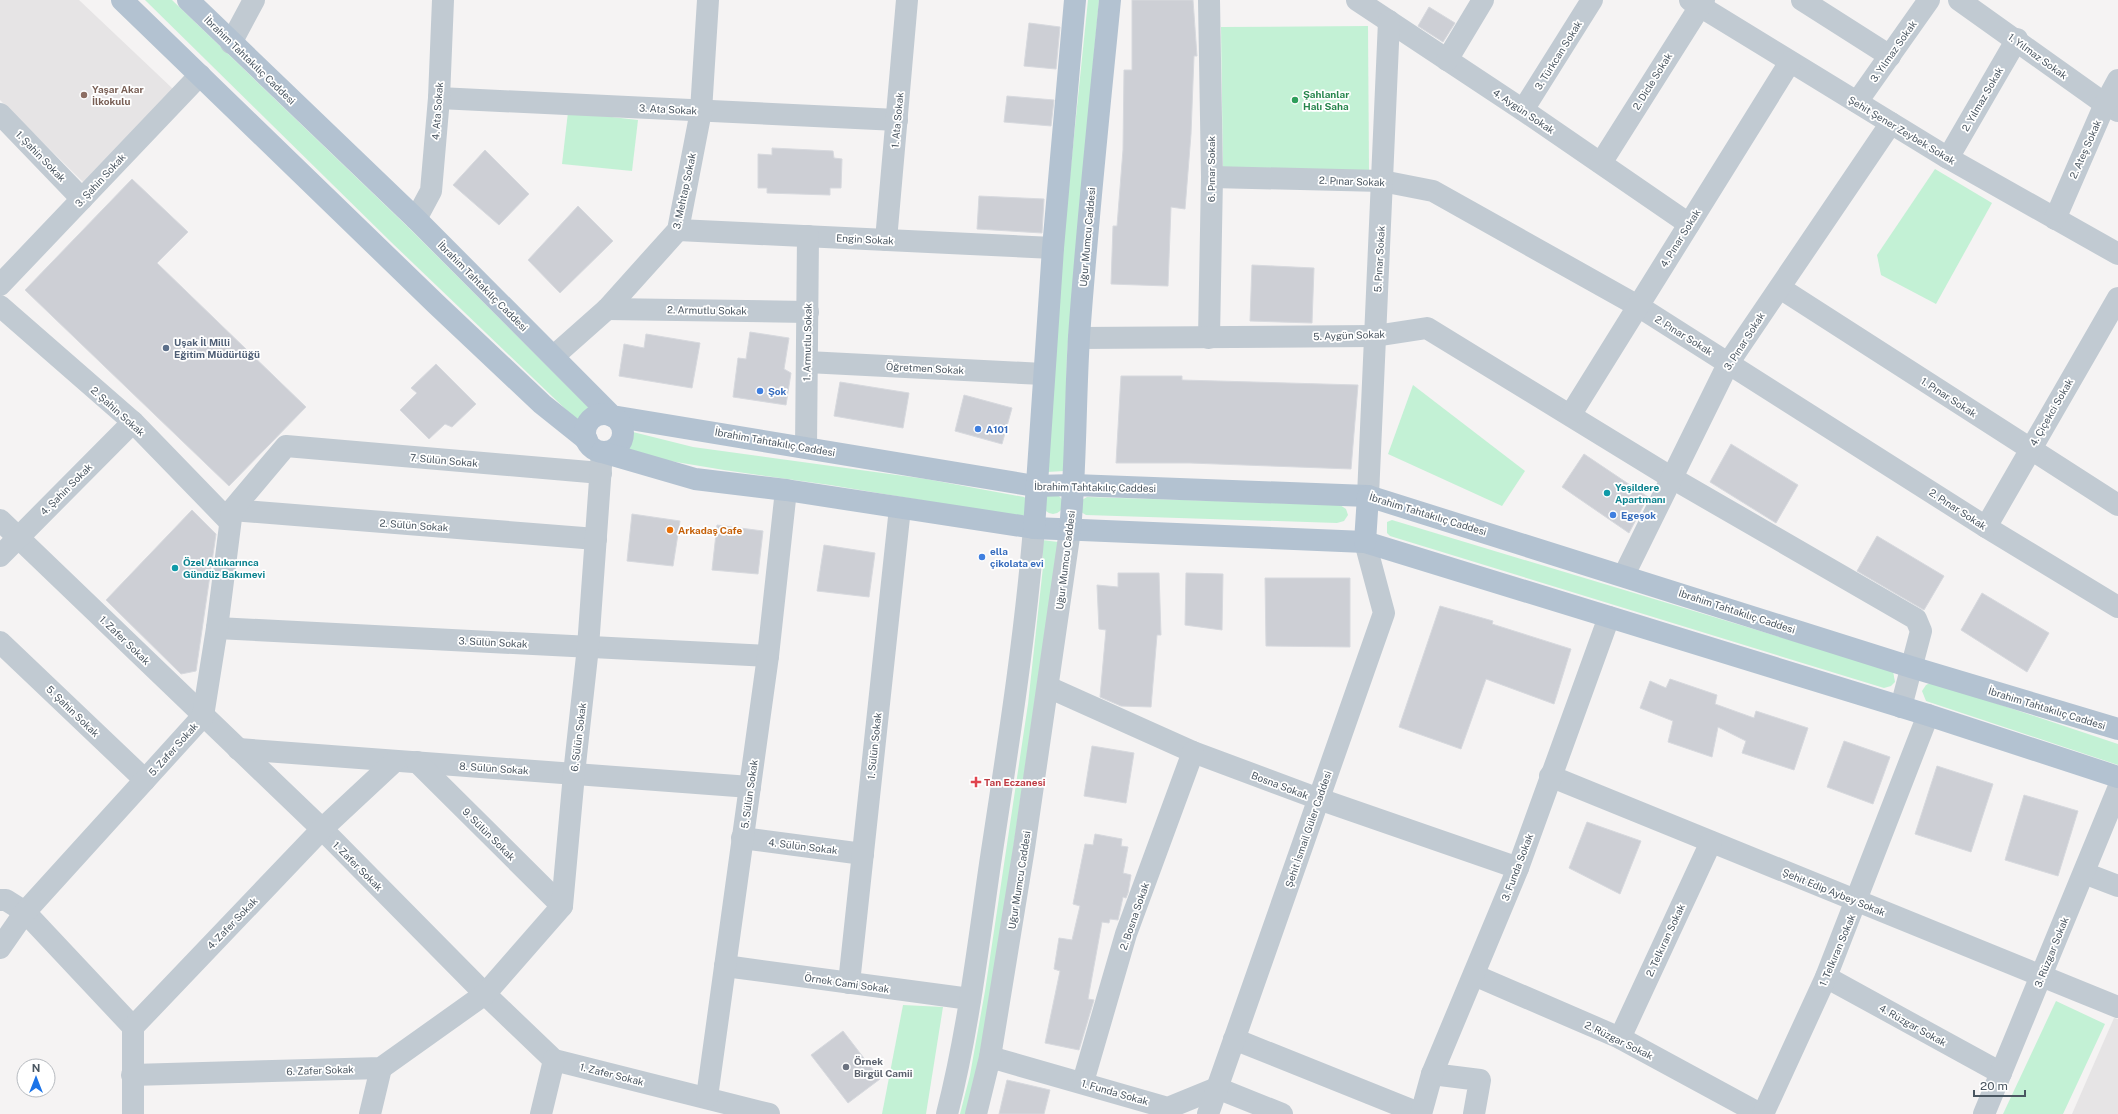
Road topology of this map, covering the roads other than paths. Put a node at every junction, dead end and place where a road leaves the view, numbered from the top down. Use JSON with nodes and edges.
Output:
{"nodes":[{"id":1,"x":122,"y":0,"type":"edge"},
{"id":2,"x":188,"y":0,"type":"edge"},
{"id":3,"x":254,"y":0,"type":"edge"},
{"id":4,"x":443,"y":0,"type":"edge"},
{"id":5,"x":708,"y":0,"type":"edge"},
{"id":6,"x":907,"y":0,"type":"edge"},
{"id":7,"x":1075,"y":0,"type":"edge"},
{"id":8,"x":1110,"y":0,"type":"edge"},
{"id":9,"x":1209,"y":0,"type":"edge"},
{"id":10,"x":1483,"y":0,"type":"edge"},
{"id":11,"x":1592,"y":0,"type":"edge"},
{"id":12,"x":1802,"y":0,"type":"edge"},
{"id":13,"x":1929,"y":0,"type":"edge"},
{"id":14,"x":1959,"y":0,"type":"edge"},
{"id":15,"x":1698,"y":2,"type":"edge"},
{"id":16,"x":1368,"y":3,"type":"edge"},
{"id":17,"x":1390,"y":21,"type":"junction"},
{"id":18,"x":2017,"y":40,"type":"junction"},
{"id":19,"x":231,"y":43,"type":"junction"},
{"id":20,"x":1890,"y":56,"type":"junction"},
{"id":21,"x":1447,"y":60,"type":"junction"},
{"id":22,"x":1790,"y":62,"type":"junction"},
{"id":23,"x":200,"y":75,"type":"junction"},
{"id":24,"x":2118,"y":80,"type":"edge"},
{"id":25,"x":439,"y":98,"type":"junction"},
{"id":26,"x":1857,"y":102,"type":"junction"},
{"id":27,"x":2112,"y":107,"type":"edge"},
{"id":28,"x":1523,"y":110,"type":"junction"},
{"id":29,"x":700,"y":111,"type":"junction"},
{"id":30,"x":0,"y":114,"type":"edge"},
{"id":31,"x":897,"y":120,"type":"junction"},
{"id":32,"x":1891,"y":123,"type":"junction"},
{"id":33,"x":1948,"y":158,"type":"junction"},
{"id":34,"x":1601,"y":163,"type":"junction"},
{"id":35,"x":1212,"y":177,"type":"junction"},
{"id":36,"x":1382,"y":180,"type":"junction"},
{"id":37,"x":82,"y":199,"type":"junction"},
{"id":38,"x":416,"y":219,"type":"junction"},
{"id":39,"x":2055,"y":219,"type":"junction"},
{"id":40,"x":1689,"y":224,"type":"junction"},
{"id":41,"x":678,"y":230,"type":"junction"},
{"id":42,"x":808,"y":236,"type":"junction"},
{"id":43,"x":886,"y":240,"type":"junction"},
{"id":44,"x":1053,"y":248,"type":"junction"},
{"id":45,"x":2118,"y":254,"type":"edge"},
{"id":46,"x":0,"y":285,"type":"edge"},
{"id":47,"x":1780,"y":288,"type":"junction"},
{"id":48,"x":2118,"y":298,"type":"edge"},
{"id":49,"x":0,"y":306,"type":"edge"},
{"id":50,"x":1638,"y":306,"type":"junction"},
{"id":51,"x":607,"y":308,"type":"junction"},
{"id":52,"x":808,"y":312,"type":"junction"},
{"id":53,"x":1375,"y":336,"type":"junction"},
{"id":54,"x":1079,"y":338,"type":"junction"},
{"id":55,"x":1209,"y":338,"type":"junction"},
{"id":56,"x":554,"y":356,"type":"junction"},
{"id":57,"x":807,"y":362,"type":"junction"},
{"id":58,"x":1729,"y":362,"type":"junction"},
{"id":59,"x":1043,"y":374,"type":"junction"},
{"id":60,"x":1571,"y":414,"type":"junction"},
{"id":61,"x":612,"y":416,"type":"junction"},
{"id":62,"x":133,"y":422,"type":"junction"},
{"id":63,"x":806,"y":447,"type":"junction"},
{"id":64,"x":2030,"y":449,"type":"junction"},
{"id":65,"x":597,"y":455,"type":"junction"},
{"id":66,"x":1672,"y":478,"type":"junction"},
{"id":67,"x":1074,"y":485,"type":"junction"},
{"id":68,"x":1035,"y":486,"type":"junction"},
{"id":69,"x":786,"y":490,"type":"junction"},
{"id":70,"x":1368,"y":496,"type":"junction"},
{"id":71,"x":2118,"y":505,"type":"edge"},
{"id":72,"x":900,"y":508,"type":"junction"},
{"id":73,"x":231,"y":516,"type":"junction"},
{"id":74,"x":0,"y":520,"type":"edge"},
{"id":75,"x":1986,"y":527,"type":"junction"},
{"id":76,"x":1034,"y":528,"type":"junction"},
{"id":77,"x":1070,"y":530,"type":"junction"},
{"id":78,"x":19,"y":537,"type":"junction"},
{"id":79,"x":596,"y":539,"type":"junction"},
{"id":80,"x":1365,"y":542,"type":"junction"},
{"id":81,"x":0,"y":556,"type":"edge"},
{"id":82,"x":1624,"y":575,"type":"junction"},
{"id":83,"x":2118,"y":607,"type":"edge"},
{"id":84,"x":1609,"y":617,"type":"junction"},
{"id":85,"x":217,"y":628,"type":"junction"},
{"id":86,"x":0,"y":642,"type":"edge"},
{"id":87,"x":588,"y":647,"type":"junction"},
{"id":88,"x":768,"y":656,"type":"junction"},
{"id":89,"x":1911,"y":667,"type":"junction"},
{"id":90,"x":1048,"y":686,"type":"junction"},
{"id":91,"x":1902,"y":707,"type":"junction"},
{"id":92,"x":1928,"y":715,"type":"junction"},
{"id":93,"x":203,"y":716,"type":"junction"},
{"id":94,"x":2118,"y":728,"type":"edge"},
{"id":95,"x":238,"y":749,"type":"junction"},
{"id":96,"x":1193,"y":752,"type":"junction"},
{"id":97,"x":395,"y":761,"type":"junction"},
{"id":98,"x":417,"y":762,"type":"junction"},
{"id":99,"x":574,"y":774,"type":"junction"},
{"id":100,"x":1550,"y":776,"type":"junction"},
{"id":101,"x":2118,"y":777,"type":"edge"},
{"id":102,"x":145,"y":780,"type":"junction"},
{"id":103,"x":750,"y":787,"type":"junction"},
{"id":104,"x":2118,"y":789,"type":"edge"},
{"id":105,"x":1319,"y":799,"type":"junction"},
{"id":106,"x":322,"y":829,"type":"junction"},
{"id":107,"x":742,"y":838,"type":"junction"},
{"id":108,"x":1711,"y":842,"type":"junction"},
{"id":109,"x":863,"y":854,"type":"junction"},
{"id":110,"x":1518,"y":868,"type":"junction"},
{"id":111,"x":2084,"y":873,"type":"junction"},
{"id":112,"x":2118,"y":886,"type":"edge"},
{"id":113,"x":0,"y":900,"type":"edge"},
{"id":114,"x":1857,"y":901,"type":"junction"},
{"id":115,"x":562,"y":906,"type":"junction"},
{"id":116,"x":25,"y":912,"type":"junction"},
{"id":117,"x":0,"y":948,"type":"edge"},
{"id":118,"x":725,"y":966,"type":"junction"},
{"id":119,"x":1474,"y":975,"type":"junction"},
{"id":120,"x":2041,"y":976,"type":"junction"},
{"id":121,"x":1826,"y":977,"type":"junction"},
{"id":122,"x":849,"y":983,"type":"junction"},
{"id":123,"x":485,"y":994,"type":"junction"},
{"id":124,"x":970,"y":999,"type":"junction"},
{"id":125,"x":2118,"y":1007,"type":"edge"},
{"id":126,"x":133,"y":1028,"type":"junction"},
{"id":127,"x":1620,"y":1038,"type":"junction"},
{"id":128,"x":1234,"y":1039,"type":"junction"},
{"id":129,"x":990,"y":1058,"type":"junction"},
{"id":130,"x":554,"y":1060,"type":"junction"},
{"id":131,"x":381,"y":1068,"type":"junction"},
{"id":132,"x":2001,"y":1073,"type":"junction"},
{"id":133,"x":1432,"y":1074,"type":"junction"},
{"id":134,"x":132,"y":1075,"type":"junction"},
{"id":135,"x":1083,"y":1082,"type":"junction"},
{"id":136,"x":1217,"y":1088,"type":"junction"},
{"id":137,"x":707,"y":1097,"type":"junction"},
{"id":138,"x":729,"y":1109,"type":"edge"},
{"id":139,"x":132,"y":1114,"type":"edge"},
{"id":140,"x":370,"y":1114,"type":"edge"},
{"id":141,"x":541,"y":1114,"type":"edge"},
{"id":142,"x":769,"y":1114,"type":"edge"},
{"id":143,"x":947,"y":1114,"type":"edge"},
{"id":144,"x":976,"y":1114,"type":"edge"},
{"id":145,"x":1208,"y":1114,"type":"edge"},
{"id":146,"x":1282,"y":1114,"type":"edge"},
{"id":147,"x":1421,"y":1114,"type":"edge"},
{"id":148,"x":1474,"y":1114,"type":"edge"},
{"id":149,"x":1761,"y":1114,"type":"edge"},
{"id":150,"x":1984,"y":1114,"type":"edge"}],
"edges":[{"from":1,"to":23,"type":"main road"},
{"from":2,"to":19,"type":"main road","name":"İbrahim Tahtakılıç Caddesi"},
{"from":3,"to":19,"type":"street"},
{"from":4,"to":25,"type":"street","name":"4. Ata Sokak"},
{"from":5,"to":29,"type":"street","name":"3. Mehtap Sokak"},
{"from":6,"to":31,"type":"street","name":"1. Ata Sokak"},
{"from":7,"to":44,"type":"main road"},
{"from":8,"to":54,"type":"main road","name":"Uğur Mumcu Caddesi"},
{"from":9,"to":35,"type":"street","name":"6. Pınar Sokak"},
{"from":10,"to":21,"type":"street"},
{"from":11,"to":28,"type":"street","name":"3. Türkcan Sokak"},
{"from":12,"to":20,"type":"street"},
{"from":13,"to":20,"type":"street","name":"3. Yılmaz Sokak"},
{"from":14,"to":18,"type":"street","name":"1. Yılmaz Sokak"},
{"from":15,"to":22,"type":"street","name":"Şehit Şener Zeybek Sokak"},
{"from":15,"to":34,"type":"street","name":"2. Dicle Sokak"},
{"from":16,"to":17,"type":"street","name":"4. Aygün Sokak"},
{"from":17,"to":21,"type":"street","name":"4. Aygün Sokak"},
{"from":17,"to":36,"type":"street","name":"5. Pınar Sokak"},
{"from":18,"to":27,"type":"street","name":"1. Yılmaz Sokak"},
{"from":18,"to":33,"type":"street","name":"2. Yılmaz Sokak"},
{"from":19,"to":38,"type":"main road","name":"İbrahim Tahtakılıç Caddesi"},
{"from":20,"to":26,"type":"street","name":"3. Yılmaz Sokak"},
{"from":21,"to":28,"type":"street","name":"4. Aygün Sokak"},
{"from":22,"to":26,"type":"street","name":"Şehit Şener Zeybek Sokak"},
{"from":22,"to":40,"type":"street","name":"4. Pınar Sokak"},
{"from":23,"to":37,"type":"street","name":"3. Şahin Sokak"},
{"from":23,"to":65,"type":"main road"},
{"from":24,"to":27,"type":"street","name":"2. Ateş Sokak"},
{"from":25,"to":29,"type":"street","name":"3. Ata Sokak"},
{"from":25,"to":38,"type":"street","name":"4. Ata Sokak"},
{"from":26,"to":32,"type":"street","name":"Şehit Şener Zeybek Sokak"},
{"from":27,"to":39,"type":"street","name":"2. Ateş Sokak"},
{"from":28,"to":34,"type":"street","name":"4. Aygün Sokak"},
{"from":29,"to":31,"type":"street","name":"3. Ata Sokak"},
{"from":29,"to":41,"type":"street","name":"3. Mehtap Sokak"},
{"from":30,"to":37,"type":"street","name":"1. Şahin Sokak"},
{"from":31,"to":43,"type":"street","name":"1. Ata Sokak"},
{"from":32,"to":33,"type":"street","name":"Şehit Şener Zeybek Sokak"},
{"from":32,"to":47,"type":"street","name":"3. Pınar Sokak"},
{"from":33,"to":39,"type":"street","name":"Şehit Şener Zeybek Sokak"},
{"from":34,"to":40,"type":"street","name":"4. Aygün Sokak"},
{"from":35,"to":36,"type":"street","name":"2. Pınar Sokak"},
{"from":35,"to":55,"type":"street","name":"6. Pınar Sokak"},
{"from":36,"to":50,"type":"street","name":"2. Pınar Sokak"},
{"from":36,"to":53,"type":"street","name":"5. Pınar Sokak"},
{"from":37,"to":46,"type":"street","name":"3. Şahin Sokak"},
{"from":38,"to":56,"type":"main road","name":"İbrahim Tahtakılıç Caddesi"},
{"from":39,"to":45,"type":"street","name":"Şehit Şener Zeybek Sokak"},
{"from":40,"to":50,"type":"street","name":"4. Pınar Sokak"},
{"from":41,"to":42,"type":"street","name":"Engin Sokak"},
{"from":41,"to":51,"type":"street","name":"3. Mehtap Sokak"},
{"from":42,"to":43,"type":"street","name":"Engin Sokak"},
{"from":42,"to":52,"type":"street","name":"1. Armutlu Sokak"},
{"from":43,"to":44,"type":"street","name":"Engin Sokak"},
{"from":44,"to":59,"type":"main road"},
{"from":47,"to":58,"type":"street","name":"3. Pınar Sokak"},
{"from":47,"to":64,"type":"street","name":"1. Pınar Sokak"},
{"from":48,"to":64,"type":"street","name":"4. Çiçekci Sokak"},
{"from":49,"to":62,"type":"street","name":"2. Şahin Sokak"},
{"from":50,"to":58,"type":"street","name":"2. Pınar Sokak"},
{"from":50,"to":60,"type":"street","name":"4. Pınar Sokak"},
{"from":51,"to":52,"type":"street","name":"2. Armutlu Sokak"},
{"from":51,"to":56,"type":"street","name":"3. Mehtap Sokak"},
{"from":52,"to":57,"type":"street","name":"1. Armutlu Sokak"},
{"from":53,"to":55,"type":"street","name":"5. Aygün Sokak"},
{"from":53,"to":60,"type":"street","name":"5. Aygün Sokak"},
{"from":53,"to":70,"type":"street","name":"5. Pınar Sokak"},
{"from":54,"to":55,"type":"street","name":"5. Aygün Sokak"},
{"from":54,"to":67,"type":"main road","name":"Uğur Mumcu Caddesi"},
{"from":56,"to":61,"type":"main road","name":"İbrahim Tahtakılıç Caddesi"},
{"from":57,"to":59,"type":"street","name":"Öğretmen Sokak"},
{"from":57,"to":63,"type":"street","name":"1. Armutlu Sokak"},
{"from":58,"to":66,"type":"street","name":"3. Pınar Sokak"},
{"from":58,"to":75,"type":"street","name":"2. Pınar Sokak"},
{"from":59,"to":68,"type":"main road"},
{"from":60,"to":66,"type":"street","name":"5. Aygün Sokak"},
{"from":61,"to":63,"type":"main road","name":"İbrahim Tahtakılıç Caddesi"},
{"from":61,"to":65,"type":"main road"},
{"from":61,"to":65,"type":"main road"},
{"from":62,"to":73,"type":"street","name":"2. Şahin Sokak"},
{"from":62,"to":78,"type":"street","name":"4. Şahin Sokak"},
{"from":63,"to":68,"type":"main road","name":"İbrahim Tahtakılıç Caddesi"},
{"from":64,"to":71,"type":"street","name":"1. Pınar Sokak"},
{"from":64,"to":75,"type":"street","name":"4. Çiçekci Sokak"},
{"from":65,"to":69,"type":"main road"},
{"from":65,"to":73,"type":"street","name":"7. Sülün Sokak"},
{"from":65,"to":79,"type":"street","name":"6. Sülün Sokak"},
{"from":66,"to":82,"type":"street","name":"3. Pınar Sokak"},
{"from":66,"to":89,"type":"street","name":"5. Aygün Sokak"},
{"from":67,"to":68,"type":"main road","name":"İbrahim Tahtakılıç Caddesi"},
{"from":67,"to":70,"type":"main road","name":"İbrahim Tahtakılıç Caddesi"},
{"from":67,"to":77,"type":"main road","name":"Uğur Mumcu Caddesi"},
{"from":68,"to":76,"type":"main road"},
{"from":69,"to":72,"type":"main road"},
{"from":69,"to":88,"type":"street","name":"5. Sülün Sokak"},
{"from":70,"to":80,"type":"main road"},
{"from":70,"to":82,"type":"main road","name":"İbrahim Tahtakılıç Caddesi"},
{"from":72,"to":76,"type":"main road"},
{"from":72,"to":109,"type":"street","name":"1. Sülün Sokak"},
{"from":73,"to":79,"type":"street","name":"2. Sülün Sokak"},
{"from":73,"to":85,"type":"street","name":"5. Zafer Sokak"},
{"from":74,"to":78,"type":"street","name":"1. Zafer Sokak"},
{"from":75,"to":83,"type":"street","name":"2. Pınar Sokak"},
{"from":76,"to":77,"type":"main road"},
{"from":76,"to":124,"type":"street"},
{"from":77,"to":80,"type":"main road"},
{"from":77,"to":90,"type":"street","name":"Uğur Mumcu Caddesi"},
{"from":78,"to":81,"type":"street","name":"4. Şahin Sokak"},
{"from":78,"to":93,"type":"street","name":"1. Zafer Sokak"},
{"from":79,"to":87,"type":"street","name":"6. Sülün Sokak"},
{"from":80,"to":84,"type":"main road"},
{"from":80,"to":105,"type":"street","name":"Şehit İsmail Güler Caddesi"},
{"from":82,"to":89,"type":"main road","name":"İbrahim Tahtakılıç Caddesi"},
{"from":84,"to":91,"type":"main road"},
{"from":84,"to":100,"type":"street","name":"3. Funda Sokak"},
{"from":85,"to":87,"type":"street","name":"3. Sülün Sokak"},
{"from":85,"to":93,"type":"street","name":"5. Zafer Sokak"},
{"from":86,"to":102,"type":"street","name":"5. Şahin Sokak"},
{"from":87,"to":88,"type":"street","name":"3. Sülün Sokak"},
{"from":87,"to":99,"type":"street","name":"6. Sülün Sokak"},
{"from":88,"to":103,"type":"street","name":"5. Sülün Sokak"},
{"from":89,"to":91,"type":"street","name":"5. Aygün Sokak"},
{"from":89,"to":94,"type":"main road","name":"İbrahim Tahtakılıç Caddesi"},
{"from":90,"to":96,"type":"street","name":"Bosna Sokak"},
{"from":90,"to":129,"type":"street","name":"Uğur Mumcu Caddesi"},
{"from":91,"to":92,"type":"main road"},
{"from":92,"to":101,"type":"main road"},
{"from":92,"to":114,"type":"street","name":"1. Telkıran Sokak"},
{"from":93,"to":95,"type":"street","name":"1. Zafer Sokak"},
{"from":93,"to":102,"type":"street","name":"5. Zafer Sokak"},
{"from":95,"to":97,"type":"street","name":"8. Sülün Sokak"},
{"from":95,"to":106,"type":"street","name":"1. Zafer Sokak"},
{"from":96,"to":105,"type":"street","name":"Bosna Sokak"},
{"from":96,"to":135,"type":"street","name":"2. Bosna Sokak"},
{"from":97,"to":98,"type":"street","name":"8. Sülün Sokak"},
{"from":97,"to":106,"type":"street","name":"4. Zafer Sokak"},
{"from":98,"to":99,"type":"street","name":"8. Sülün Sokak"},
{"from":98,"to":115,"type":"street","name":"9. Sülün Sokak"},
{"from":99,"to":103,"type":"street","name":"8. Sülün Sokak"},
{"from":99,"to":115,"type":"street","name":"6. Sülün Sokak"},
{"from":100,"to":108,"type":"street","name":"Şehit Edip Aybey Sokak"},
{"from":100,"to":110,"type":"street","name":"3. Funda Sokak"},
{"from":102,"to":116,"type":"street","name":"5. Zafer Sokak"},
{"from":103,"to":107,"type":"street","name":"5. Sülün Sokak"},
{"from":104,"to":111,"type":"street","name":"3. Rüzgar Sokak"},
{"from":105,"to":110,"type":"street","name":"Bosna Sokak"},
{"from":105,"to":128,"type":"street","name":"Şehit İsmail Güler Caddesi"},
{"from":106,"to":123,"type":"street","name":"1. Zafer Sokak"},
{"from":106,"to":126,"type":"street","name":"4. Zafer Sokak"},
{"from":107,"to":109,"type":"street","name":"4. Sülün Sokak"},
{"from":107,"to":118,"type":"street","name":"5. Sülün Sokak"},
{"from":108,"to":114,"type":"street","name":"Şehit Edip Aybey Sokak"},
{"from":108,"to":127,"type":"street","name":"2. Telkıran Sokak"},
{"from":109,"to":122,"type":"street","name":"1. Sülün Sokak"},
{"from":110,"to":119,"type":"street","name":"3. Funda Sokak"},
{"from":111,"to":112,"type":"street"},
{"from":111,"to":120,"type":"street","name":"3. Rüzgar Sokak"},
{"from":113,"to":116,"type":"street"},
{"from":114,"to":120,"type":"street","name":"Şehit Edip Aybey Sokak"},
{"from":114,"to":121,"type":"street","name":"1. Telkıran Sokak"},
{"from":115,"to":123,"type":"street"},
{"from":116,"to":117,"type":"street","name":"5. Zafer Sokak"},
{"from":116,"to":126,"type":"street"},
{"from":118,"to":122,"type":"street","name":"Örnek Cami Sokak"},
{"from":118,"to":137,"type":"street","name":"5. Sülün Sokak"},
{"from":119,"to":127,"type":"street","name":"2. Rüzgar Sokak"},
{"from":119,"to":133,"type":"street","name":"3. Funda Sokak"},
{"from":120,"to":125,"type":"street","name":"Şehit Edip Aybey Sokak"},
{"from":120,"to":132,"type":"street","name":"3. Rüzgar Sokak"},
{"from":121,"to":132,"type":"street","name":"4. Rüzgar Sokak"},
{"from":121,"to":149,"type":"street","name":"1. Telkıran Sokak"},
{"from":122,"to":124,"type":"street","name":"Örnek Cami Sokak"},
{"from":123,"to":130,"type":"street","name":"1. Zafer Sokak"},
{"from":123,"to":131,"type":"street"},
{"from":124,"to":143,"type":"street"},
{"from":126,"to":134,"type":"street"},
{"from":127,"to":149,"type":"street","name":"2. Rüzgar Sokak"},
{"from":128,"to":136,"type":"street","name":"Şehit İsmail Güler Caddesi"},
{"from":128,"to":147,"type":"street"},
{"from":129,"to":135,"type":"street","name":"1. Funda Sokak"},
{"from":129,"to":144,"type":"street","name":"Uğur Mumcu Caddesi"},
{"from":130,"to":137,"type":"street","name":"1. Zafer Sokak"},
{"from":130,"to":141,"type":"street"},
{"from":131,"to":134,"type":"street","name":"6. Zafer Sokak"},
{"from":131,"to":140,"type":"street"},
{"from":132,"to":150,"type":"street","name":"3. Rüzgar Sokak"},
{"from":133,"to":147,"type":"street","name":"3. Funda Sokak"},
{"from":133,"to":148,"type":"street"},
{"from":134,"to":139,"type":"street"},
{"from":135,"to":136,"type":"street","name":"1. Funda Sokak"},
{"from":136,"to":145,"type":"street","name":"Şehit İsmail Güler Caddesi"},
{"from":136,"to":146,"type":"street"},
{"from":137,"to":138,"type":"street","name":"1. Zafer Sokak"},
{"from":138,"to":142,"type":"street","name":"1. Zafer Sokak"}]}
